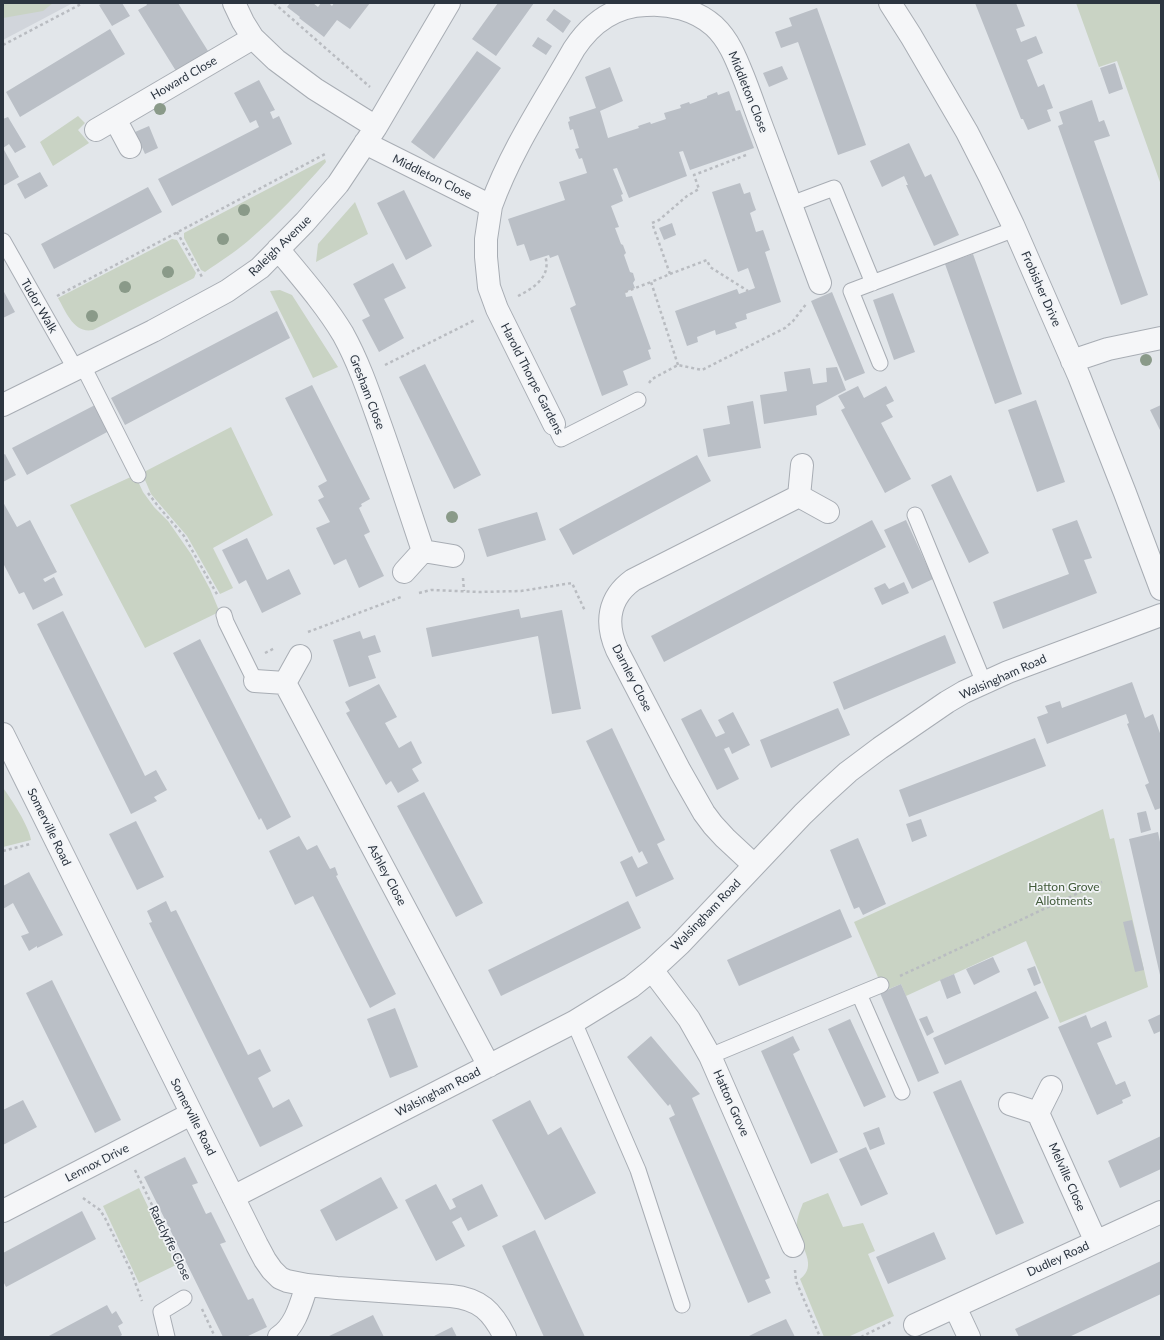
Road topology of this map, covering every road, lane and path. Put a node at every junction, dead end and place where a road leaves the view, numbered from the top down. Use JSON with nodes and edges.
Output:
{"nodes":[{"id":1,"x":83,"y":3,"type":"edge"},
{"id":2,"x":234,"y":3,"type":"edge"},
{"id":3,"x":274,"y":3,"type":"edge"},
{"id":4,"x":449,"y":3,"type":"edge"},
{"id":5,"x":890,"y":3,"type":"edge"},
{"id":6,"x":253,"y":38,"type":"junction"},
{"id":7,"x":3,"y":45,"type":"edge"},
{"id":8,"x":357,"y":115,"type":"junction"},
{"id":9,"x":115,"y":118,"type":"junction"},
{"id":10,"x":96,"y":130,"type":"dead end"},
{"id":11,"x":371,"y":135,"type":"junction"},
{"id":12,"x":130,"y":147,"type":"dead end"},
{"id":13,"x":769,"y":147,"type":"junction"},
{"id":14,"x":332,"y":151,"type":"dead end"},
{"id":15,"x":791,"y":204,"type":"junction"},
{"id":16,"x":491,"y":206,"type":"junction"},
{"id":17,"x":1015,"y":229,"type":"junction"},
{"id":18,"x":177,"y":232,"type":"junction"},
{"id":19,"x":3,"y":241,"type":"edge"},
{"id":20,"x":278,"y":250,"type":"junction"},
{"id":21,"x":546,"y":256,"type":"dead end"},
{"id":22,"x":670,"y":274,"type":"junction"},
{"id":23,"x":651,"y":282,"type":"junction"},
{"id":24,"x":873,"y":282,"type":"junction"},
{"id":25,"x":820,"y":283,"type":"joint"},
{"id":26,"x":748,"y":291,"type":"dead end"},
{"id":27,"x":625,"y":292,"type":"dead end"},
{"id":28,"x":214,"y":298,"type":"junction"},
{"id":29,"x":39,"y":305,"type":"junction"},
{"id":30,"x":497,"y":308,"type":"junction"},
{"id":31,"x":1161,"y":338,"type":"edge"},
{"id":32,"x":1072,"y":361,"type":"junction"},
{"id":33,"x":880,"y":363,"type":"dead end"},
{"id":34,"x":678,"y":365,"type":"junction"},
{"id":35,"x":79,"y":368,"type":"junction"},
{"id":36,"x":363,"y":376,"type":"junction"},
{"id":37,"x":638,"y":400,"type":"joint"},
{"id":38,"x":3,"y":406,"type":"edge"},
{"id":39,"x":554,"y":424,"type":"joint"},
{"id":40,"x":802,"y":465,"type":"dead end"},
{"id":41,"x":138,"y":475,"type":"joint"},
{"id":42,"x":799,"y":496,"type":"junction"},
{"id":43,"x":828,"y":512,"type":"dead end"},
{"id":44,"x":915,"y":516,"type":"dead end"},
{"id":45,"x":423,"y":551,"type":"junction"},
{"id":46,"x":453,"y":556,"type":"dead end"},
{"id":47,"x":404,"y":572,"type":"dead end"},
{"id":48,"x":1161,"y":589,"type":"edge"},
{"id":49,"x":413,"y":594,"type":"dead end"},
{"id":50,"x":407,"y":596,"type":"dead end"},
{"id":51,"x":1161,"y":615,"type":"edge"},
{"id":52,"x":224,"y":616,"type":"joint"},
{"id":53,"x":610,"y":622,"type":"junction"},
{"id":54,"x":306,"y":633,"type":"dead end"},
{"id":55,"x":280,"y":646,"type":"dead end"},
{"id":56,"x":300,"y":656,"type":"dead end"},
{"id":57,"x":251,"y":672,"type":"junction"},
{"id":58,"x":285,"y":683,"type":"junction"},
{"id":59,"x":984,"y":683,"type":"junction"},
{"id":60,"x":5,"y":744,"type":"edge"},
{"id":61,"x":754,"y":865,"type":"junction"},
{"id":62,"x":1102,"y":882,"type":"dead end"},
{"id":63,"x":652,"y":970,"type":"junction"},
{"id":64,"x":881,"y":985,"type":"joint"},
{"id":65,"x":859,"y":994,"type":"junction"},
{"id":66,"x":574,"y":1022,"type":"junction"},
{"id":67,"x":710,"y":1056,"type":"junction"},
{"id":68,"x":489,"y":1066,"type":"junction"},
{"id":69,"x":1051,"y":1087,"type":"dead end"},
{"id":70,"x":902,"y":1092,"type":"dead end"},
{"id":71,"x":1010,"y":1104,"type":"dead end"},
{"id":72,"x":1038,"y":1113,"type":"junction"},
{"id":73,"x":191,"y":1114,"type":"junction"},
{"id":74,"x":125,"y":1149,"type":"junction"},
{"id":75,"x":59,"y":1183,"type":"junction"},
{"id":76,"x":233,"y":1197,"type":"junction"},
{"id":77,"x":3,"y":1212,"type":"edge"},
{"id":78,"x":1161,"y":1212,"type":"edge"},
{"id":79,"x":1096,"y":1242,"type":"junction"},
{"id":80,"x":793,"y":1246,"type":"joint"},
{"id":81,"x":188,"y":1279,"type":"dead end"},
{"id":82,"x":307,"y":1285,"type":"junction"},
{"id":83,"x":184,"y":1298,"type":"dead end"},
{"id":84,"x":143,"y":1303,"type":"dead end"},
{"id":85,"x":682,"y":1305,"type":"dead end"},
{"id":86,"x":200,"y":1306,"type":"dead end"},
{"id":87,"x":955,"y":1307,"type":"junction"},
{"id":88,"x":915,"y":1325,"type":"joint"},
{"id":89,"x":284,"y":1335,"type":"edge"},
{"id":90,"x":167,"y":1337,"type":"edge"},
{"id":91,"x":216,"y":1337,"type":"edge"},
{"id":92,"x":505,"y":1337,"type":"edge"},
{"id":93,"x":820,"y":1337,"type":"edge"},
{"id":94,"x":860,"y":1337,"type":"edge"},
{"id":95,"x":969,"y":1337,"type":"edge"}],
"edges":[{"from":1,"to":7,"type":"path"},
{"from":2,"to":6,"type":"street"},
{"from":3,"to":8,"type":"path"},
{"from":4,"to":11,"type":"street","name":"Raleigh Avenue"},
{"from":5,"to":17,"type":"street","name":"Frobisher Drive"},
{"from":6,"to":8,"type":"street"},
{"from":6,"to":9,"type":"street","name":"Howard Close"},
{"from":8,"to":11,"type":"street"},
{"from":9,"to":10,"type":"street","name":"Howard Close"},
{"from":9,"to":12,"type":"street"},
{"from":11,"to":16,"type":"street","name":"Middleton Close"},
{"from":11,"to":20,"type":"street","name":"Raleigh Avenue"},
{"from":13,"to":15,"type":"street","name":"Middleton Close"},
{"from":13,"to":16,"type":"street","name":"Middleton Close"},
{"from":13,"to":22,"type":"path"},
{"from":14,"to":18,"type":"path"},
{"from":15,"to":24,"type":"lane"},
{"from":15,"to":25,"type":"street","name":"Middleton Close"},
{"from":16,"to":30,"type":"street","name":"Harold Thorpe Gardens"},
{"from":17,"to":24,"type":"lane"},
{"from":17,"to":32,"type":"street","name":"Frobisher Drive"},
{"from":18,"to":28,"type":"path"},
{"from":18,"to":29,"type":"path"},
{"from":19,"to":29,"type":"lane","name":"Tudor Walk"},
{"from":20,"to":28,"type":"street","name":"Raleigh Avenue"},
{"from":20,"to":36,"type":"street","name":"Gresham Close"},
{"from":21,"to":30,"type":"path"},
{"from":22,"to":23,"type":"path"},
{"from":22,"to":26,"type":"path"},
{"from":23,"to":27,"type":"path"},
{"from":23,"to":34,"type":"path"},
{"from":24,"to":33,"type":"lane"},
{"from":25,"to":34,"type":"path"},
{"from":28,"to":35,"type":"street","name":"Raleigh Avenue"},
{"from":29,"to":35,"type":"lane","name":"Tudor Walk"},
{"from":30,"to":36,"type":"path"},
{"from":30,"to":39,"type":"street","name":"Harold Thorpe Gardens"},
{"from":31,"to":32,"type":"street"},
{"from":32,"to":48,"type":"street","name":"Frobisher Drive"},
{"from":34,"to":37,"type":"path"},
{"from":35,"to":38,"type":"street","name":"Raleigh Avenue"},
{"from":35,"to":41,"type":"lane","name":"Tudor Walk"},
{"from":36,"to":45,"type":"street","name":"Gresham Close"},
{"from":37,"to":39,"type":"lane","name":"Harold Thorpe Gardens"},
{"from":40,"to":42,"type":"street"},
{"from":41,"to":52,"type":"path"},
{"from":42,"to":43,"type":"street"},
{"from":42,"to":53,"type":"street","name":"Darnley Close"},
{"from":44,"to":59,"type":"lane"},
{"from":45,"to":46,"type":"street"},
{"from":45,"to":47,"type":"street"},
{"from":49,"to":53,"type":"path"},
{"from":50,"to":54,"type":"path"},
{"from":51,"to":59,"type":"street","name":"Walsingham Road"},
{"from":52,"to":57,"type":"lane"},
{"from":53,"to":61,"type":"street","name":"Darnley Close"},
{"from":55,"to":57,"type":"path"},
{"from":56,"to":58,"type":"street"},
{"from":57,"to":58,"type":"street"},
{"from":58,"to":68,"type":"street","name":"Ashley Close"},
{"from":59,"to":61,"type":"street","name":"Walsingham Road"},
{"from":60,"to":73,"type":"street","name":"Somerville Road"},
{"from":61,"to":63,"type":"street","name":"Walsingham Road"},
{"from":62,"to":64,"type":"path"},
{"from":63,"to":66,"type":"street","name":"Walsingham Road"},
{"from":63,"to":67,"type":"street","name":"Hatton Grove"},
{"from":64,"to":65,"type":"lane"},
{"from":65,"to":67,"type":"lane"},
{"from":65,"to":70,"type":"lane"},
{"from":66,"to":68,"type":"street","name":"Walsingham Road"},
{"from":66,"to":85,"type":"lane"},
{"from":67,"to":80,"type":"street","name":"Hatton Grove"},
{"from":68,"to":76,"type":"street","name":"Walsingham Road"},
{"from":69,"to":72,"type":"street"},
{"from":71,"to":72,"type":"street"},
{"from":72,"to":79,"type":"street","name":"Melville Close"},
{"from":73,"to":74,"type":"street","name":"Lennox Drive"},
{"from":73,"to":76,"type":"street","name":"Somerville Road"},
{"from":74,"to":75,"type":"street","name":"Lennox Drive"},
{"from":74,"to":81,"type":"path","name":"Radclyffe Close"},
{"from":75,"to":77,"type":"street","name":"Lennox Drive"},
{"from":75,"to":84,"type":"path"},
{"from":76,"to":82,"type":"street","name":"Somerville Road"},
{"from":78,"to":79,"type":"street","name":"Dudley Road"},
{"from":79,"to":87,"type":"street","name":"Dudley Road"},
{"from":80,"to":93,"type":"path"},
{"from":82,"to":89,"type":"street"},
{"from":82,"to":92,"type":"street","name":"Somerville Road"},
{"from":83,"to":90,"type":"lane","name":"Radclyffe Close"},
{"from":86,"to":91,"type":"path"},
{"from":87,"to":88,"type":"street","name":"Dudley Road"},
{"from":87,"to":95,"type":"street"},
{"from":88,"to":94,"type":"path"}]}
